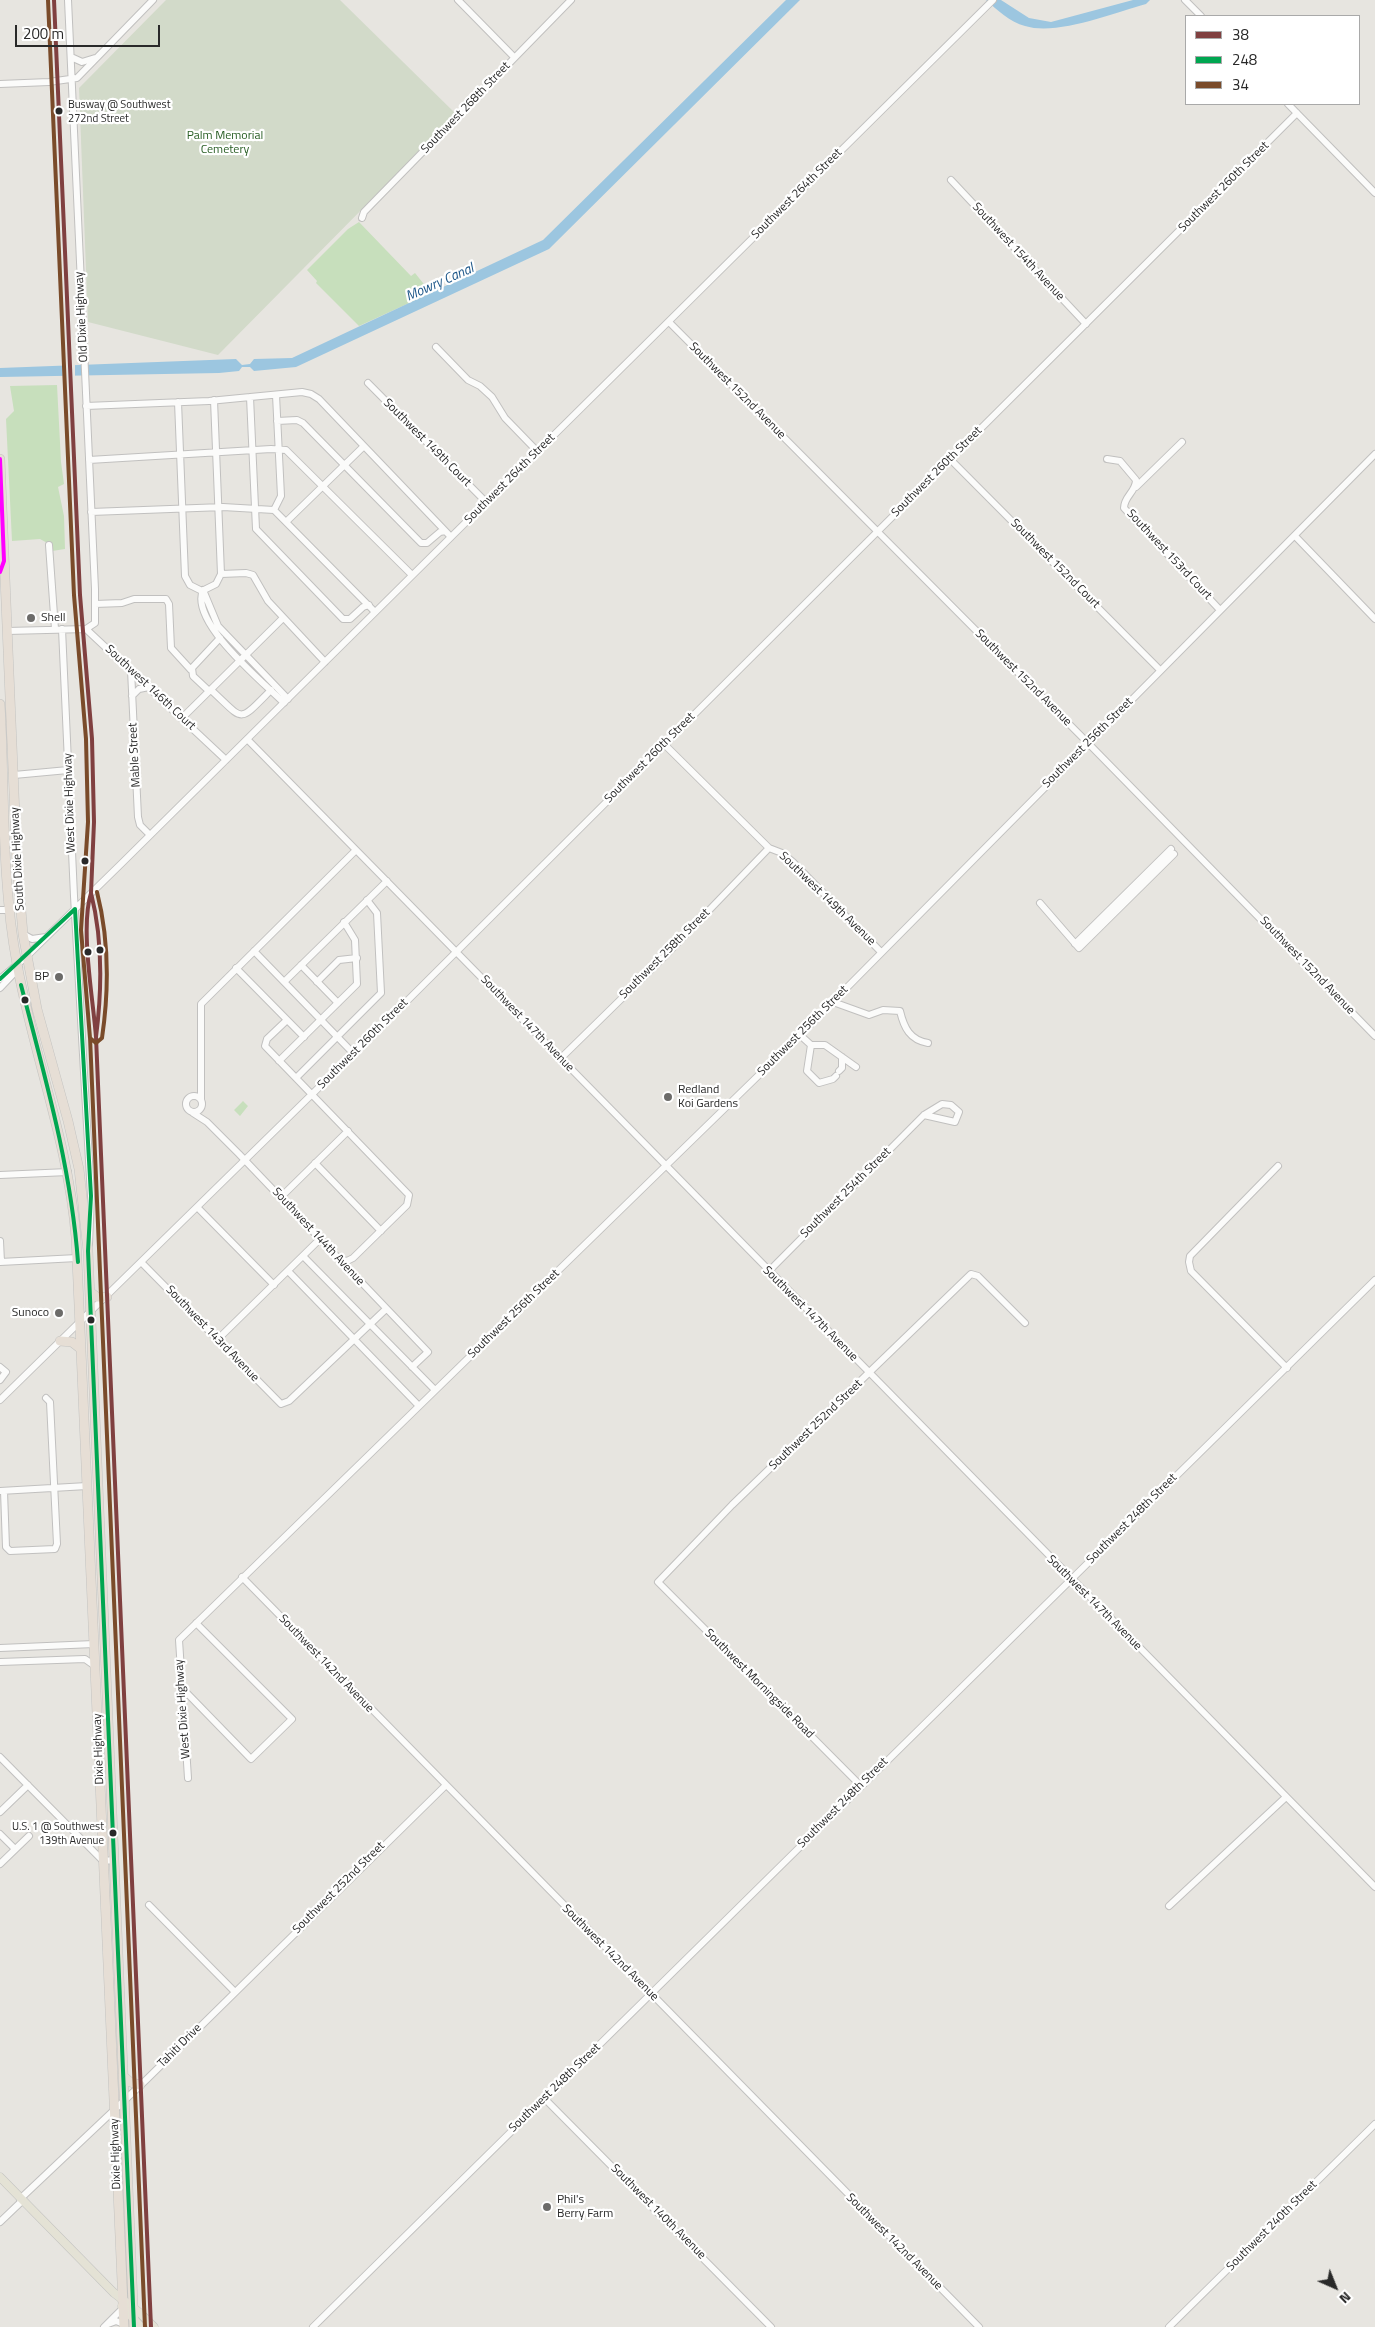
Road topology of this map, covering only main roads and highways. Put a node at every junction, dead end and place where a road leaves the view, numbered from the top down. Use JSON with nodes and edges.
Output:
{"nodes":[{"id":1,"x":0,"y":459,"type":"edge"},
{"id":2,"x":2,"y":559,"type":"edge"},
{"id":3,"x":0,"y":572,"type":"edge"},
{"id":4,"x":0,"y":587,"type":"edge"},
{"id":5,"x":7,"y":631,"type":"junction"},
{"id":6,"x":0,"y":704,"type":"edge"},
{"id":7,"x":1,"y":719,"type":"edge"},
{"id":8,"x":14,"y":774,"type":"junction"},
{"id":9,"x":1,"y":776,"type":"edge"},
{"id":10,"x":16,"y":839,"type":"junction"},
{"id":11,"x":79,"y":1169,"type":"junction"},
{"id":12,"x":68,"y":1172,"type":"junction"},
{"id":13,"x":88,"y":1251,"type":"joint"},
{"id":14,"x":90,"y":1292,"type":"junction"},
{"id":15,"x":107,"y":1297,"type":"road end"},
{"id":16,"x":60,"y":1342,"type":"road end"},
{"id":17,"x":82,"y":1349,"type":"junction"},
{"id":18,"x":123,"y":2076,"type":"junction"},
{"id":19,"x":140,"y":2085,"type":"road end"},
{"id":20,"x":0,"y":2177,"type":"edge"},
{"id":21,"x":119,"y":2209,"type":"junction"},
{"id":22,"x":132,"y":2271,"type":"junction"},
{"id":23,"x":123,"y":2303,"type":"junction"},
{"id":24,"x":133,"y":2307,"type":"junction"},
{"id":25,"x":134,"y":2323,"type":"edge"},
{"id":26,"x":124,"y":2326,"type":"edge"},
{"id":27,"x":141,"y":2327,"type":"edge"},
{"id":28,"x":154,"y":2327,"type":"edge"}],
"edges":[{"from":1,"to":2,"type":"highway","name":"South Dixie Highway"},
{"from":2,"to":3,"type":"highway"},
{"from":2,"to":5,"type":"highway","name":"South Dixie Highway"},
{"from":4,"to":5,"type":"highway"},
{"from":5,"to":8,"type":"highway","name":"South Dixie Highway"},
{"from":6,"to":7,"type":"highway","name":"South Dixie Highway"},
{"from":7,"to":8,"type":"highway"},
{"from":7,"to":9,"type":"highway","name":"South Dixie Highway"},
{"from":8,"to":10,"type":"highway","name":"South Dixie Highway"},
{"from":9,"to":10,"type":"highway"},
{"from":9,"to":12,"type":"highway","name":"South Dixie Highway"},
{"from":10,"to":11,"type":"highway","name":"South Dixie Highway"},
{"from":11,"to":12,"type":"highway"},
{"from":11,"to":13,"type":"highway","name":"South Dixie Highway"},
{"from":12,"to":17,"type":"highway","name":"Dixie Highway"},
{"from":13,"to":14,"type":"highway","name":"Dixie Highway"},
{"from":14,"to":15,"type":"highway"},
{"from":14,"to":18,"type":"highway","name":"Dixie Highway"},
{"from":16,"to":17,"type":"highway"},
{"from":17,"to":21,"type":"highway","name":"Dixie Highway"},
{"from":18,"to":19,"type":"highway"},
{"from":18,"to":22,"type":"highway","name":"Dixie Highway"},
{"from":20,"to":23,"type":"main road"},
{"from":21,"to":22,"type":"highway"},
{"from":21,"to":23,"type":"highway","name":"Dixie Highway"},
{"from":22,"to":24,"type":"highway","name":"Dixie Highway"},
{"from":23,"to":24,"type":"main road"},
{"from":23,"to":25,"type":"main road"},
{"from":23,"to":26,"type":"highway","name":"Dixie Highway"},
{"from":24,"to":25,"type":"highway","name":"Dixie Highway"},
{"from":24,"to":28,"type":"main road"},
{"from":25,"to":27,"type":"main road"}]}
